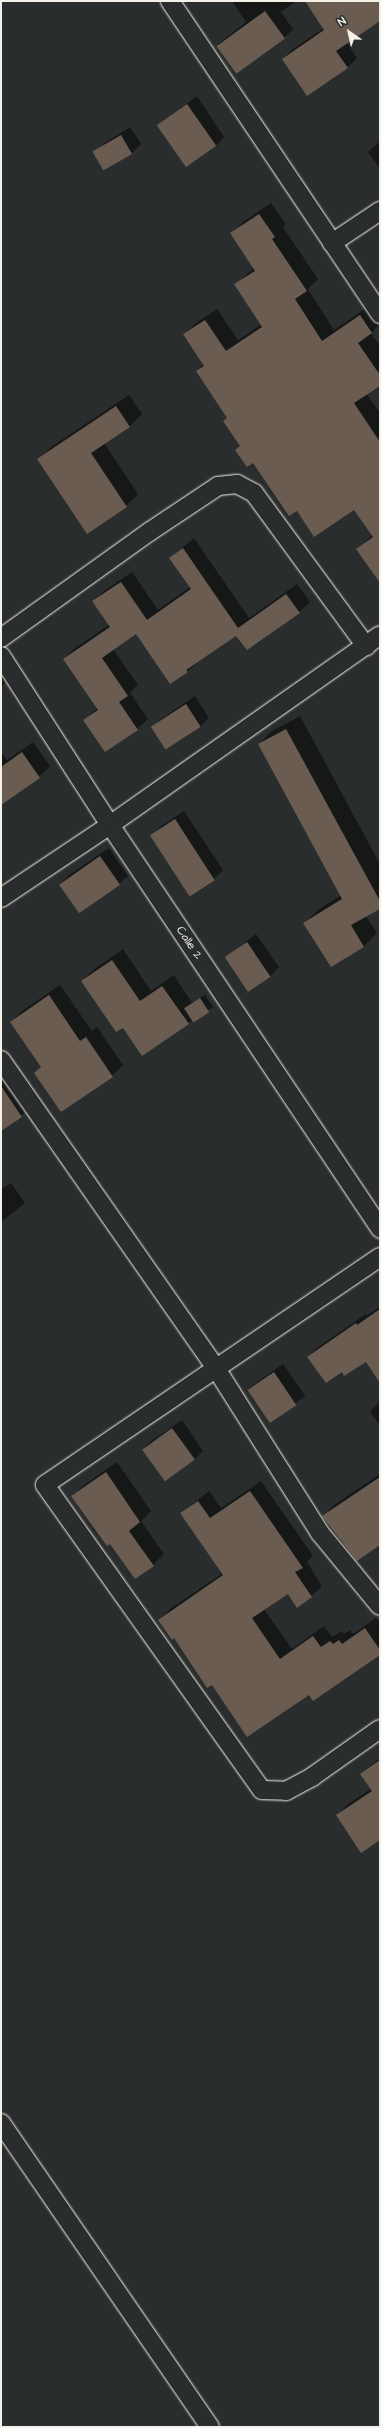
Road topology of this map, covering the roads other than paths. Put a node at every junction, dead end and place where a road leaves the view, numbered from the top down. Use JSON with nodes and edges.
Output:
{"nodes":[{"id":1,"x":170,"y":1,"type":"edge"},
{"id":2,"x":380,"y":211,"type":"edge"},
{"id":3,"x":332,"y":243,"type":"junction"},
{"id":4,"x":380,"y":314,"type":"edge"},
{"id":5,"x":380,"y":635,"type":"edge"},
{"id":6,"x":1,"y":638,"type":"edge"},
{"id":7,"x":366,"y":646,"type":"junction"},
{"id":8,"x":1,"y":656,"type":"edge"},
{"id":9,"x":110,"y":825,"type":"junction"},
{"id":10,"x":1,"y":898,"type":"edge"},
{"id":11,"x":1,"y":1060,"type":"edge"},
{"id":12,"x":380,"y":1229,"type":"edge"},
{"id":13,"x":380,"y":1257,"type":"edge"},
{"id":14,"x":217,"y":1370,"type":"junction"},
{"id":15,"x":380,"y":1606,"type":"edge"},
{"id":16,"x":380,"y":1729,"type":"edge"},
{"id":17,"x":1,"y":2123,"type":"edge"},
{"id":18,"x":210,"y":2427,"type":"edge"}],
"edges":[{"from":1,"to":3,"type":"street"},
{"from":2,"to":3,"type":"street"},
{"from":3,"to":4,"type":"street"},
{"from":5,"to":7,"type":"street"},
{"from":6,"to":7,"type":"street"},
{"from":7,"to":9,"type":"street"},
{"from":8,"to":9,"type":"street","name":"Calle 2"},
{"from":9,"to":10,"type":"street"},
{"from":9,"to":12,"type":"street","name":"Calle 2"},
{"from":11,"to":14,"type":"street"},
{"from":13,"to":14,"type":"street"},
{"from":14,"to":15,"type":"street"},
{"from":14,"to":16,"type":"street"},
{"from":17,"to":18,"type":"street"}]}
